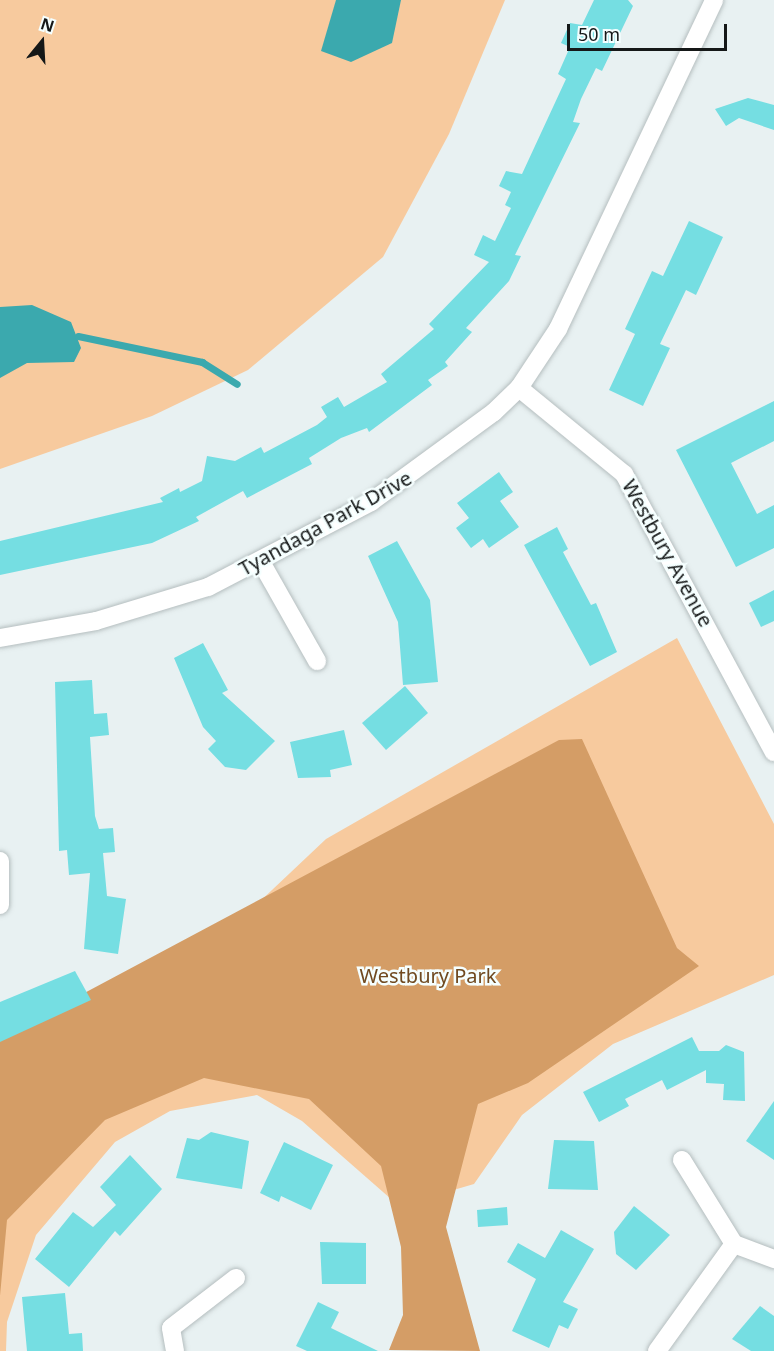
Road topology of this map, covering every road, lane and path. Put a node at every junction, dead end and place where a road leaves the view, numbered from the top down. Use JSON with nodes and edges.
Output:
{"nodes":[{"id":1,"x":714,"y":0,"type":"edge"},
{"id":2,"x":519,"y":388,"type":"junction"},
{"id":3,"x":261,"y":562,"type":"junction"},
{"id":4,"x":0,"y":638,"type":"edge"},
{"id":5,"x":317,"y":661,"type":"dead end"},
{"id":6,"x":774,"y":752,"type":"edge"},
{"id":7,"x":0,"y":861,"type":"edge"},
{"id":8,"x":0,"y":905,"type":"edge"},
{"id":9,"x":682,"y":1160,"type":"dead end"},
{"id":10,"x":734,"y":1244,"type":"junction"},
{"id":11,"x":774,"y":1259,"type":"edge"},
{"id":12,"x":236,"y":1278,"type":"dead end"},
{"id":13,"x":175,"y":1351,"type":"edge"},
{"id":14,"x":657,"y":1351,"type":"edge"}],
"edges":[{"from":1,"to":2,"type":"street","name":"Tyandaga Park Drive"},
{"from":2,"to":3,"type":"street","name":"Tyandaga Park Drive"},
{"from":2,"to":6,"type":"street","name":"Westbury Avenue"},
{"from":3,"to":4,"type":"street","name":"Tyandaga Park Drive"},
{"from":3,"to":5,"type":"street"},
{"from":7,"to":8,"type":"street"},
{"from":9,"to":10,"type":"street"},
{"from":10,"to":11,"type":"street"},
{"from":10,"to":14,"type":"street"},
{"from":12,"to":13,"type":"street"}]}
